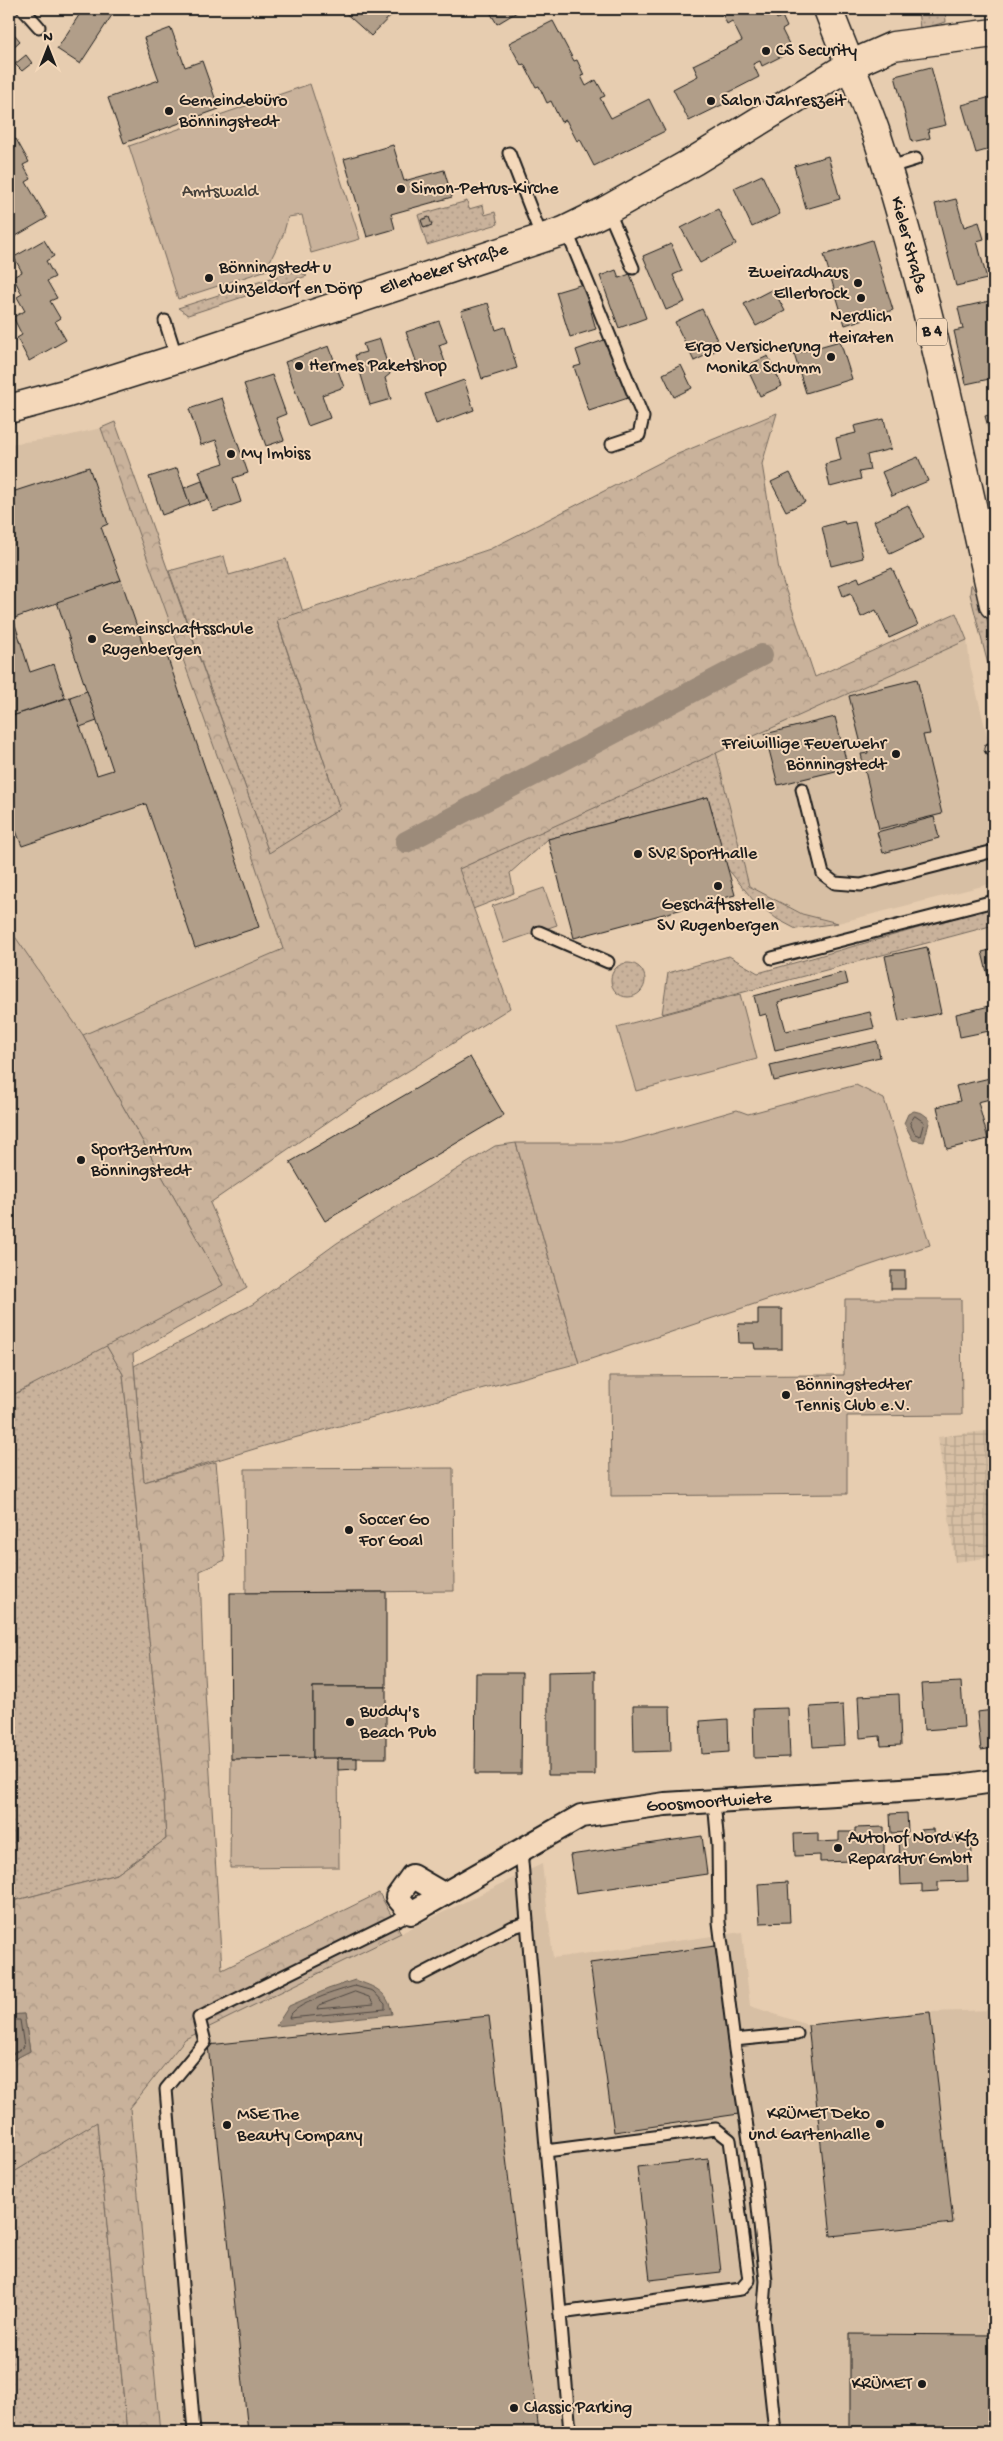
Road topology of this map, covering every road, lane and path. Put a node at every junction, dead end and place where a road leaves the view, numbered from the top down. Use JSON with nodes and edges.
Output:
{"nodes":[{"id":1,"x":23,"y":9,"type":"edge"},
{"id":2,"x":828,"y":9,"type":"edge"},
{"id":3,"x":39,"y":28,"type":"dead end"},
{"id":4,"x":994,"y":33,"type":"edge"},
{"id":5,"x":850,"y":65,"type":"junction"},
{"id":6,"x":509,"y":153,"type":"dead end"},
{"id":7,"x":916,"y":159,"type":"dead end"},
{"id":8,"x":887,"y":168,"type":"junction"},
{"id":9,"x":608,"y":210,"type":"junction"},
{"id":10,"x":553,"y":235,"type":"junction"},
{"id":11,"x":633,"y":268,"type":"dead end"},
{"id":12,"x":165,"y":322,"type":"dead end"},
{"id":13,"x":177,"y":359,"type":"junction"},
{"id":14,"x":9,"y":409,"type":"edge"},
{"id":15,"x":612,"y":444,"type":"dead end"},
{"id":16,"x":994,"y":605,"type":"edge"},
{"id":17,"x":802,"y":789,"type":"dead end"},
{"id":18,"x":994,"y":851,"type":"edge"},
{"id":19,"x":994,"y":901,"type":"edge"},
{"id":20,"x":539,"y":932,"type":"dead end"},
{"id":21,"x":772,"y":958,"type":"dead end"},
{"id":22,"x":608,"y":962,"type":"dead end"},
{"id":23,"x":994,"y":1781,"type":"edge"},
{"id":24,"x":714,"y":1801,"type":"junction"},
{"id":25,"x":521,"y":1850,"type":"junction"},
{"id":26,"x":443,"y":1894,"type":"junction"},
{"id":27,"x":411,"y":1912,"type":"junction"},
{"id":28,"x":527,"y":1923,"type":"junction"},
{"id":29,"x":417,"y":1977,"type":"dead end"},
{"id":30,"x":797,"y":2034,"type":"dead end"},
{"id":31,"x":734,"y":2040,"type":"junction"},
{"id":32,"x":546,"y":2151,"type":"junction"},
{"id":33,"x":560,"y":2313,"type":"junction"},
{"id":34,"x":194,"y":2432,"type":"edge"},
{"id":35,"x":570,"y":2432,"type":"edge"},
{"id":36,"x":775,"y":2432,"type":"edge"}],
"edges":[{"from":1,"to":3,"type":"lane"},
{"from":2,"to":5,"type":"main road","name":"Kieler Straße","number":"B 4"},
{"from":4,"to":5,"type":"main road","name":"Ellerbeker Straße"},
{"from":5,"to":8,"type":"main road","name":"Kieler Straße","number":"B 4"},
{"from":5,"to":9,"type":"main road","name":"Ellerbeker Straße"},
{"from":6,"to":10,"type":"lane"},
{"from":7,"to":8,"type":"lane"},
{"from":8,"to":16,"type":"main road","name":"Kieler Straße","number":"B 4"},
{"from":9,"to":10,"type":"main road","name":"Ellerbeker Straße"},
{"from":9,"to":11,"type":"lane"},
{"from":10,"to":13,"type":"main road","name":"Ellerbeker Straße"},
{"from":10,"to":15,"type":"lane"},
{"from":12,"to":13,"type":"lane"},
{"from":13,"to":14,"type":"main road","name":"Ellerbeker Straße"},
{"from":17,"to":18,"type":"lane"},
{"from":19,"to":21,"type":"lane"},
{"from":20,"to":22,"type":"lane"},
{"from":23,"to":24,"type":"street","name":"Goosmoortwiete"},
{"from":24,"to":25,"type":"street","name":"Goosmoortwiete"},
{"from":24,"to":31,"type":"lane"},
{"from":25,"to":26,"type":"street","name":"Goosmoortwiete"},
{"from":25,"to":28,"type":"lane"},
{"from":26,"to":27,"type":"street","name":"Goosmoortwiete"},
{"from":26,"to":27,"type":"street"},
{"from":27,"to":34,"type":"lane"},
{"from":28,"to":29,"type":"lane"},
{"from":28,"to":32,"type":"lane"},
{"from":30,"to":31,"type":"lane"},
{"from":31,"to":36,"type":"lane"},
{"from":32,"to":33,"type":"lane"},
{"from":32,"to":33,"type":"lane"},
{"from":33,"to":35,"type":"lane"}]}
